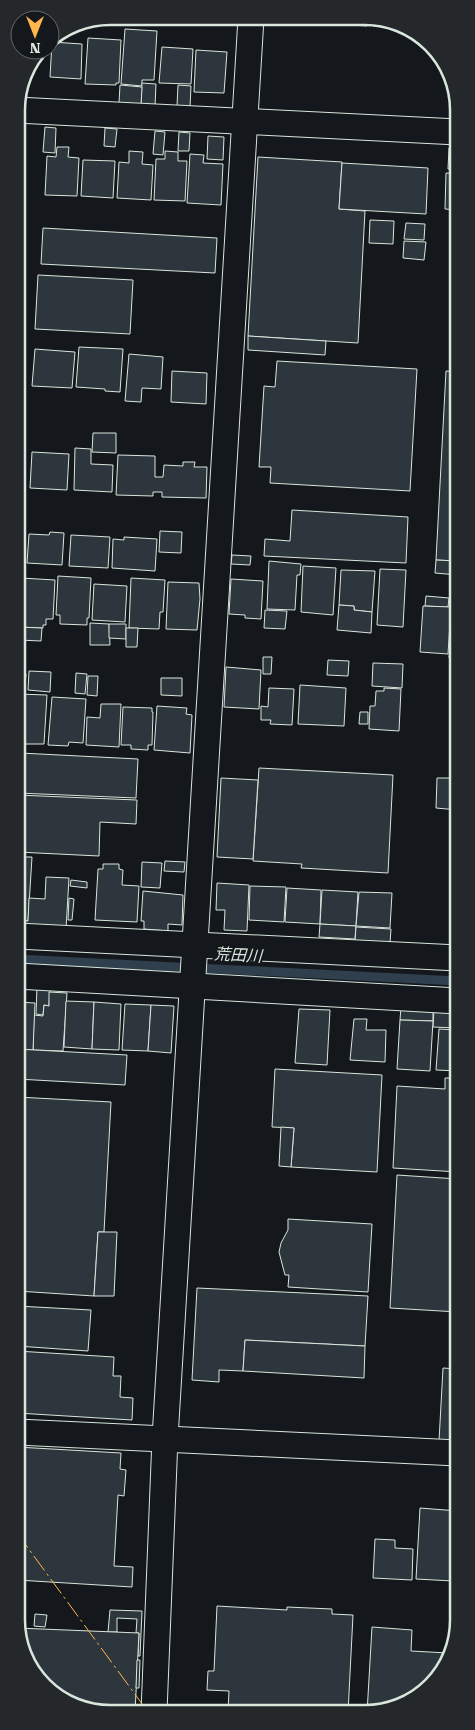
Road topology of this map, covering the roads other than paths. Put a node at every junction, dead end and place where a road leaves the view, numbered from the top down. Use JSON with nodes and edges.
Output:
{"nodes":[{"id":1,"x":251,"y":25,"type":"edge"},
{"id":2,"x":25,"y":110,"type":"edge"},
{"id":3,"x":246,"y":122,"type":"junction"},
{"id":4,"x":450,"y":132,"type":"edge"},
{"id":5,"x":25,"y":937,"type":"edge"},
{"id":6,"x":194,"y":949,"type":"junction"},
{"id":7,"x":450,"y":958,"type":"edge"},
{"id":8,"x":25,"y":976,"type":"edge"},
{"id":9,"x":193,"y":982,"type":"junction"},
{"id":10,"x":450,"y":1000,"type":"edge"},
{"id":11,"x":25,"y":1432,"type":"edge"},
{"id":12,"x":165,"y":1438,"type":"junction"},
{"id":13,"x":450,"y":1453,"type":"edge"},
{"id":14,"x":154,"y":1705,"type":"edge"}],
"edges":[{"from":1,"to":3,"type":"street"},
{"from":2,"to":3,"type":"street"},
{"from":3,"to":4,"type":"street"},
{"from":3,"to":6,"type":"street"},
{"from":5,"to":6,"type":"street"},
{"from":6,"to":7,"type":"street"},
{"from":6,"to":9,"type":"street"},
{"from":8,"to":9,"type":"street"},
{"from":9,"to":10,"type":"street"},
{"from":9,"to":12,"type":"street"},
{"from":11,"to":12,"type":"street"},
{"from":12,"to":13,"type":"street"},
{"from":12,"to":14,"type":"street"}]}
